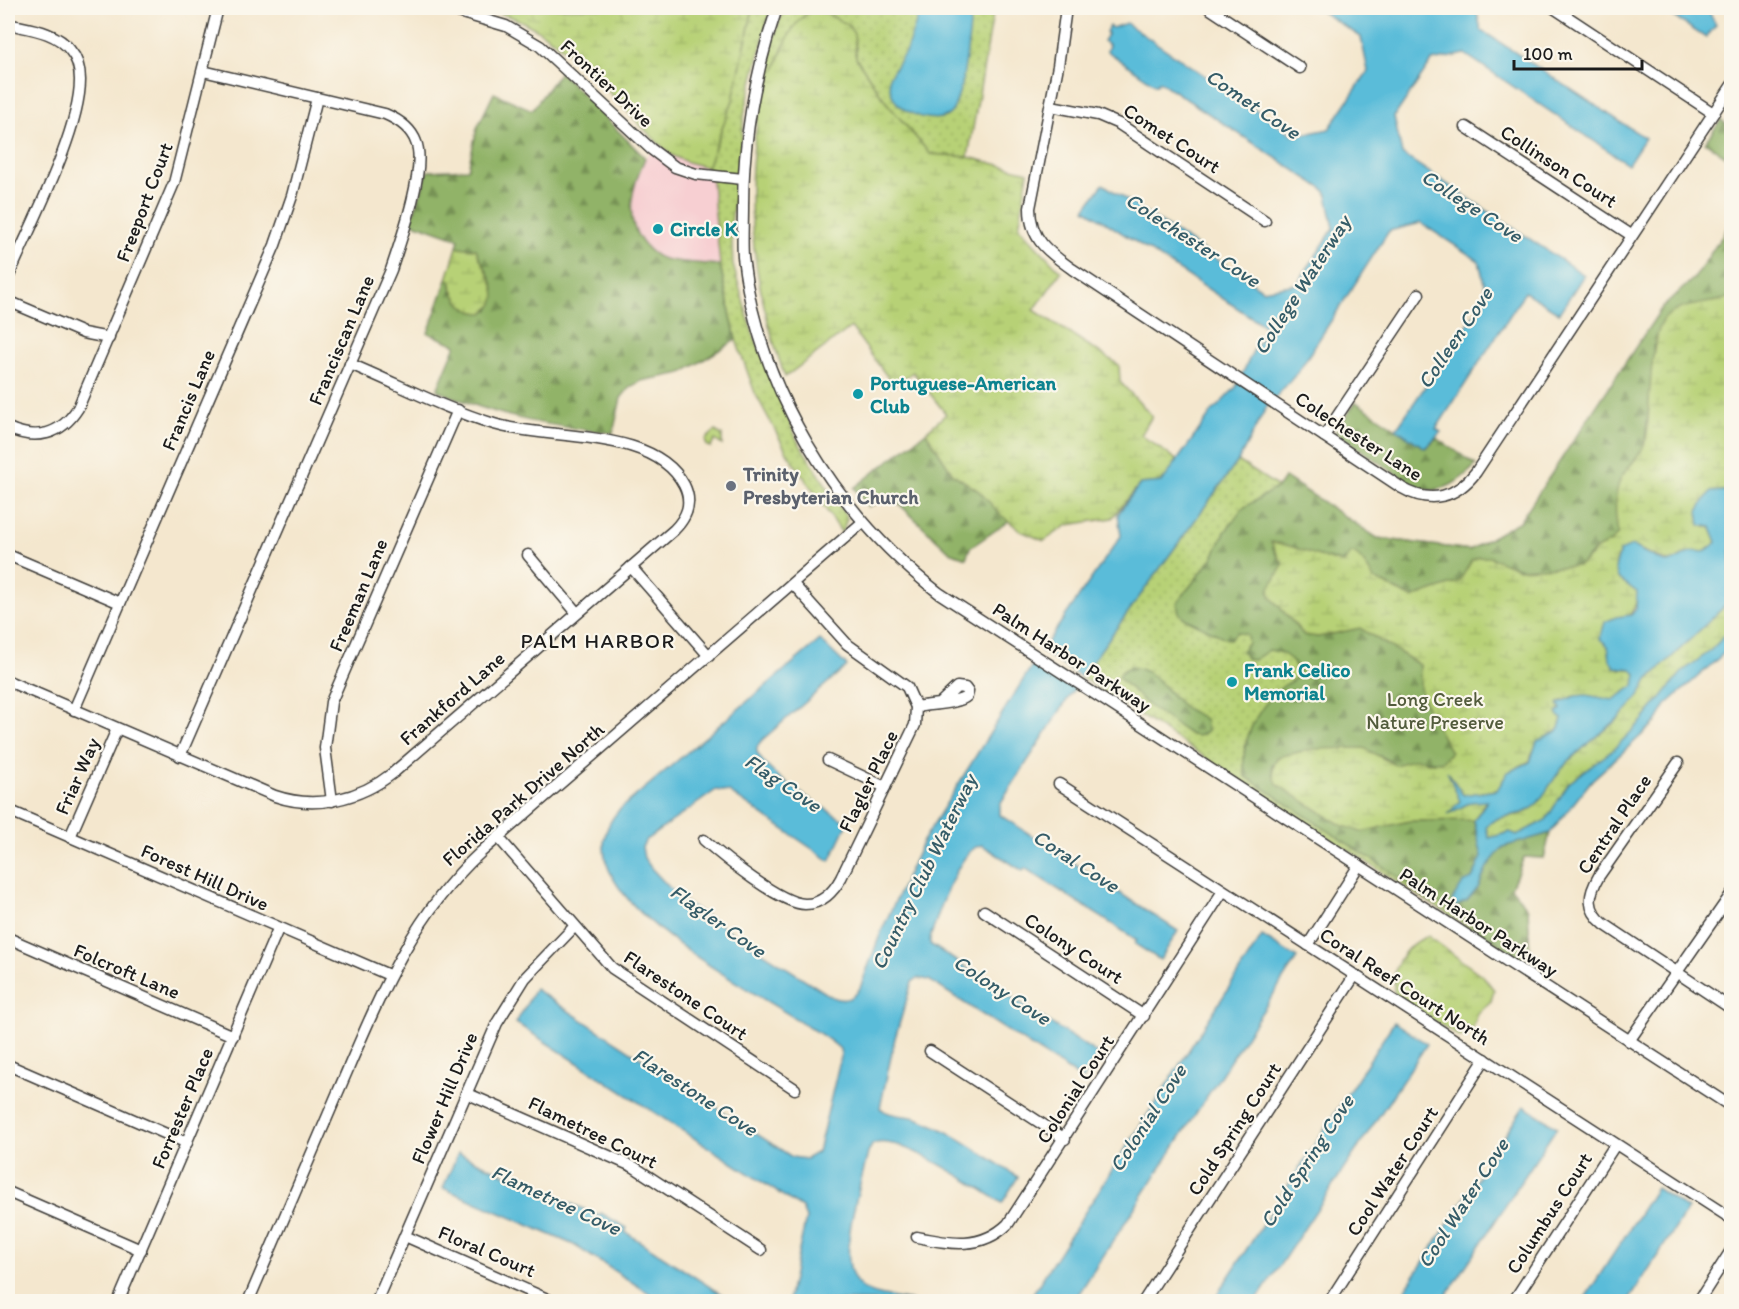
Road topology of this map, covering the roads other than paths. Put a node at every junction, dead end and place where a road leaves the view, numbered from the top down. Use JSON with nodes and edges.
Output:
{"nodes":[{"id":1,"x":218,"y":8,"type":"edge"},
{"id":2,"x":445,"y":8,"type":"edge"},
{"id":3,"x":777,"y":8,"type":"edge"},
{"id":4,"x":1066,"y":8,"type":"edge"},
{"id":5,"x":1209,"y":8,"type":"edge"},
{"id":6,"x":1554,"y":8,"type":"edge"},
{"id":7,"x":8,"y":24,"type":"edge"},
{"id":8,"x":1300,"y":68,"type":"dead end"},
{"id":9,"x":203,"y":71,"type":"junction"},
{"id":10,"x":1731,"y":85,"type":"edge"},
{"id":11,"x":316,"y":98,"type":"junction"},
{"id":12,"x":1051,"y":106,"type":"junction"},
{"id":13,"x":1713,"y":113,"type":"junction"},
{"id":14,"x":1466,"y":127,"type":"dead end"},
{"id":15,"x":743,"y":179,"type":"junction"},
{"id":16,"x":1266,"y":221,"type":"dead end"},
{"id":17,"x":1631,"y":235,"type":"junction"},
{"id":18,"x":8,"y":278,"type":"edge"},
{"id":19,"x":1419,"y":294,"type":"dead end"},
{"id":20,"x":8,"y":301,"type":"edge"},
{"id":21,"x":109,"y":338,"type":"junction"},
{"id":22,"x":350,"y":364,"type":"junction"},
{"id":23,"x":458,"y":410,"type":"junction"},
{"id":24,"x":8,"y":428,"type":"edge"},
{"id":25,"x":1324,"y":436,"type":"junction"},
{"id":26,"x":863,"y":522,"type":"junction"},
{"id":27,"x":8,"y":555,"type":"edge"},
{"id":28,"x":528,"y":555,"type":"dead end"},
{"id":29,"x":631,"y":567,"type":"junction"},
{"id":30,"x":794,"y":584,"type":"junction"},
{"id":31,"x":120,"y":603,"type":"junction"},
{"id":32,"x":577,"y":613,"type":"junction"},
{"id":33,"x":709,"y":657,"type":"junction"},
{"id":34,"x":8,"y":681,"type":"edge"},
{"id":35,"x":941,"y":702,"type":"dead end"},
{"id":36,"x":916,"y":707,"type":"junction"},
{"id":37,"x":74,"y":710,"type":"junction"},
{"id":38,"x":117,"y":729,"type":"junction"},
{"id":39,"x":180,"y":756,"type":"junction"},
{"id":40,"x":828,"y":760,"type":"dead end"},
{"id":41,"x":1678,"y":764,"type":"dead end"},
{"id":42,"x":1059,"y":783,"type":"dead end"},
{"id":43,"x":885,"y":787,"type":"junction"},
{"id":44,"x":332,"y":801,"type":"junction"},
{"id":45,"x":8,"y":810,"type":"edge"},
{"id":46,"x":70,"y":837,"type":"junction"},
{"id":47,"x":498,"y":837,"type":"junction"},
{"id":48,"x":704,"y":840,"type":"dead end"},
{"id":49,"x":1359,"y":866,"type":"junction"},
{"id":50,"x":1223,"y":891,"type":"junction"},
{"id":51,"x":1731,"y":893,"type":"edge"},
{"id":52,"x":984,"y":911,"type":"dead end"},
{"id":53,"x":574,"y":927,"type":"junction"},
{"id":54,"x":278,"y":929,"type":"junction"},
{"id":55,"x":8,"y":938,"type":"edge"},
{"id":56,"x":1308,"y":945,"type":"junction"},
{"id":57,"x":1676,"y":973,"type":"junction"},
{"id":58,"x":389,"y":975,"type":"junction"},
{"id":59,"x":1355,"y":975,"type":"junction"},
{"id":60,"x":1731,"y":1009,"type":"edge"},
{"id":61,"x":1143,"y":1016,"type":"junction"},
{"id":62,"x":233,"y":1036,"type":"junction"},
{"id":63,"x":1629,"y":1041,"type":"junction"},
{"id":64,"x":930,"y":1051,"type":"dead end"},
{"id":65,"x":1485,"y":1059,"type":"junction"},
{"id":66,"x":8,"y":1065,"type":"edge"},
{"id":67,"x":795,"y":1089,"type":"dead end"},
{"id":68,"x":466,"y":1093,"type":"junction"},
{"id":69,"x":1731,"y":1107,"type":"edge"},
{"id":70,"x":1065,"y":1139,"type":"junction"},
{"id":71,"x":187,"y":1143,"type":"junction"},
{"id":72,"x":1615,"y":1145,"type":"junction"},
{"id":73,"x":8,"y":1192,"type":"edge"},
{"id":74,"x":1731,"y":1219,"type":"edge"},
{"id":75,"x":405,"y":1236,"type":"junction"},
{"id":76,"x":917,"y":1237,"type":"dead end"},
{"id":77,"x":1731,"y":1249,"type":"edge"},
{"id":78,"x":141,"y":1250,"type":"junction"},
{"id":79,"x":761,"y":1250,"type":"dead end"},
{"id":80,"x":118,"y":1302,"type":"edge"},
{"id":81,"x":248,"y":1302,"type":"edge"},
{"id":82,"x":376,"y":1302,"type":"edge"},
{"id":83,"x":554,"y":1302,"type":"edge"},
{"id":84,"x":1143,"y":1302,"type":"edge"},
{"id":85,"x":1329,"y":1302,"type":"edge"},
{"id":86,"x":1514,"y":1302,"type":"edge"},
{"id":87,"x":1698,"y":1302,"type":"edge"}],
"edges":[{"from":1,"to":9,"type":"street","name":"Freeport Court"},
{"from":2,"to":15,"type":"street","name":"Frontier Drive"},
{"from":3,"to":15,"type":"street","name":"Palm Harbor Parkway"},
{"from":4,"to":12,"type":"street","name":"Colechester Lane"},
{"from":5,"to":8,"type":"street"},
{"from":6,"to":13,"type":"street"},
{"from":7,"to":18,"type":"street"},
{"from":9,"to":11,"type":"street","name":"Franciscan Lane"},
{"from":9,"to":21,"type":"street","name":"Freeport Court"},
{"from":10,"to":13,"type":"street","name":"Colechester Lane"},
{"from":11,"to":22,"type":"street","name":"Franciscan Lane"},
{"from":11,"to":31,"type":"street","name":"Francis Lane"},
{"from":12,"to":16,"type":"street","name":"Comet Court"},
{"from":12,"to":25,"type":"street","name":"Colechester Lane"},
{"from":13,"to":17,"type":"street","name":"Colechester Lane"},
{"from":14,"to":17,"type":"street","name":"Collinson Court"},
{"from":15,"to":26,"type":"street","name":"Palm Harbor Parkway"},
{"from":17,"to":25,"type":"street","name":"Colechester Lane"},
{"from":19,"to":25,"type":"street"},
{"from":20,"to":21,"type":"street"},
{"from":21,"to":24,"type":"street","name":"Freeport Court"},
{"from":22,"to":23,"type":"street","name":"Frankford Lane"},
{"from":22,"to":39,"type":"street","name":"Franciscan Lane"},
{"from":23,"to":29,"type":"street","name":"Frankford Lane"},
{"from":23,"to":44,"type":"street","name":"Freeman Lane"},
{"from":26,"to":30,"type":"street","name":"Florida Park Drive North"},
{"from":26,"to":49,"type":"street","name":"Palm Harbor Parkway"},
{"from":27,"to":31,"type":"street"},
{"from":28,"to":32,"type":"street"},
{"from":29,"to":32,"type":"street","name":"Frankford Lane"},
{"from":29,"to":33,"type":"street"},
{"from":30,"to":33,"type":"street","name":"Florida Park Drive North"},
{"from":30,"to":36,"type":"street"},
{"from":31,"to":37,"type":"street","name":"Francis Lane"},
{"from":32,"to":44,"type":"street","name":"Frankford Lane"},
{"from":33,"to":47,"type":"street","name":"Florida Park Drive North"},
{"from":34,"to":37,"type":"street","name":"Frankford Lane"},
{"from":35,"to":36,"type":"street"},
{"from":36,"to":43,"type":"street","name":"Flagler Place"},
{"from":37,"to":38,"type":"street","name":"Frankford Lane"},
{"from":38,"to":39,"type":"street","name":"Frankford Lane"},
{"from":38,"to":46,"type":"street","name":"Friar Way"},
{"from":39,"to":44,"type":"street","name":"Frankford Lane"},
{"from":40,"to":43,"type":"street"},
{"from":41,"to":57,"type":"street","name":"Central Place"},
{"from":42,"to":50,"type":"street","name":"Coral Reef Court North"},
{"from":43,"to":48,"type":"street","name":"Flagler Place"},
{"from":45,"to":46,"type":"street","name":"Forest Hill Drive"},
{"from":46,"to":54,"type":"street","name":"Forest Hill Drive"},
{"from":47,"to":53,"type":"street","name":"Flarestone Court"},
{"from":47,"to":58,"type":"street","name":"Florida Park Drive North"},
{"from":49,"to":56,"type":"street"},
{"from":49,"to":63,"type":"street","name":"Palm Harbor Parkway"},
{"from":50,"to":56,"type":"street","name":"Coral Reef Court North"},
{"from":50,"to":61,"type":"street","name":"Colonial Court"},
{"from":51,"to":57,"type":"street"},
{"from":52,"to":61,"type":"street","name":"Colony Court"},
{"from":53,"to":67,"type":"street","name":"Flarestone Court"},
{"from":53,"to":68,"type":"street","name":"Flower Hill Drive"},
{"from":54,"to":58,"type":"street","name":"Forest Hill Drive"},
{"from":54,"to":62,"type":"street","name":"Forrester Place"},
{"from":55,"to":62,"type":"street","name":"Folcroft Lane"},
{"from":56,"to":59,"type":"street","name":"Coral Reef Court North"},
{"from":57,"to":60,"type":"street"},
{"from":57,"to":63,"type":"street"},
{"from":58,"to":81,"type":"street","name":"Florida Park Drive North"},
{"from":59,"to":65,"type":"street","name":"Coral Reef Court North"},
{"from":59,"to":84,"type":"street","name":"Cold Spring Court"},
{"from":61,"to":70,"type":"street","name":"Colonial Court"},
{"from":62,"to":71,"type":"street","name":"Forrester Place"},
{"from":63,"to":69,"type":"street","name":"Palm Harbor Parkway"},
{"from":64,"to":70,"type":"street"},
{"from":65,"to":72,"type":"street","name":"Coral Reef Court North"},
{"from":65,"to":85,"type":"street","name":"Cool Water Court"},
{"from":66,"to":71,"type":"street"},
{"from":68,"to":75,"type":"street","name":"Flower Hill Drive"},
{"from":68,"to":79,"type":"street","name":"Flametree Court"},
{"from":70,"to":76,"type":"street","name":"Colonial Court"},
{"from":71,"to":78,"type":"street","name":"Forrester Place"},
{"from":72,"to":74,"type":"street","name":"Coral Reef Court North"},
{"from":72,"to":86,"type":"street","name":"Columbus Court"},
{"from":73,"to":78,"type":"street"},
{"from":75,"to":82,"type":"street","name":"Flower Hill Drive"},
{"from":75,"to":83,"type":"street","name":"Floral Court"},
{"from":77,"to":87,"type":"street"},
{"from":78,"to":80,"type":"street","name":"Forrester Place"}]}
